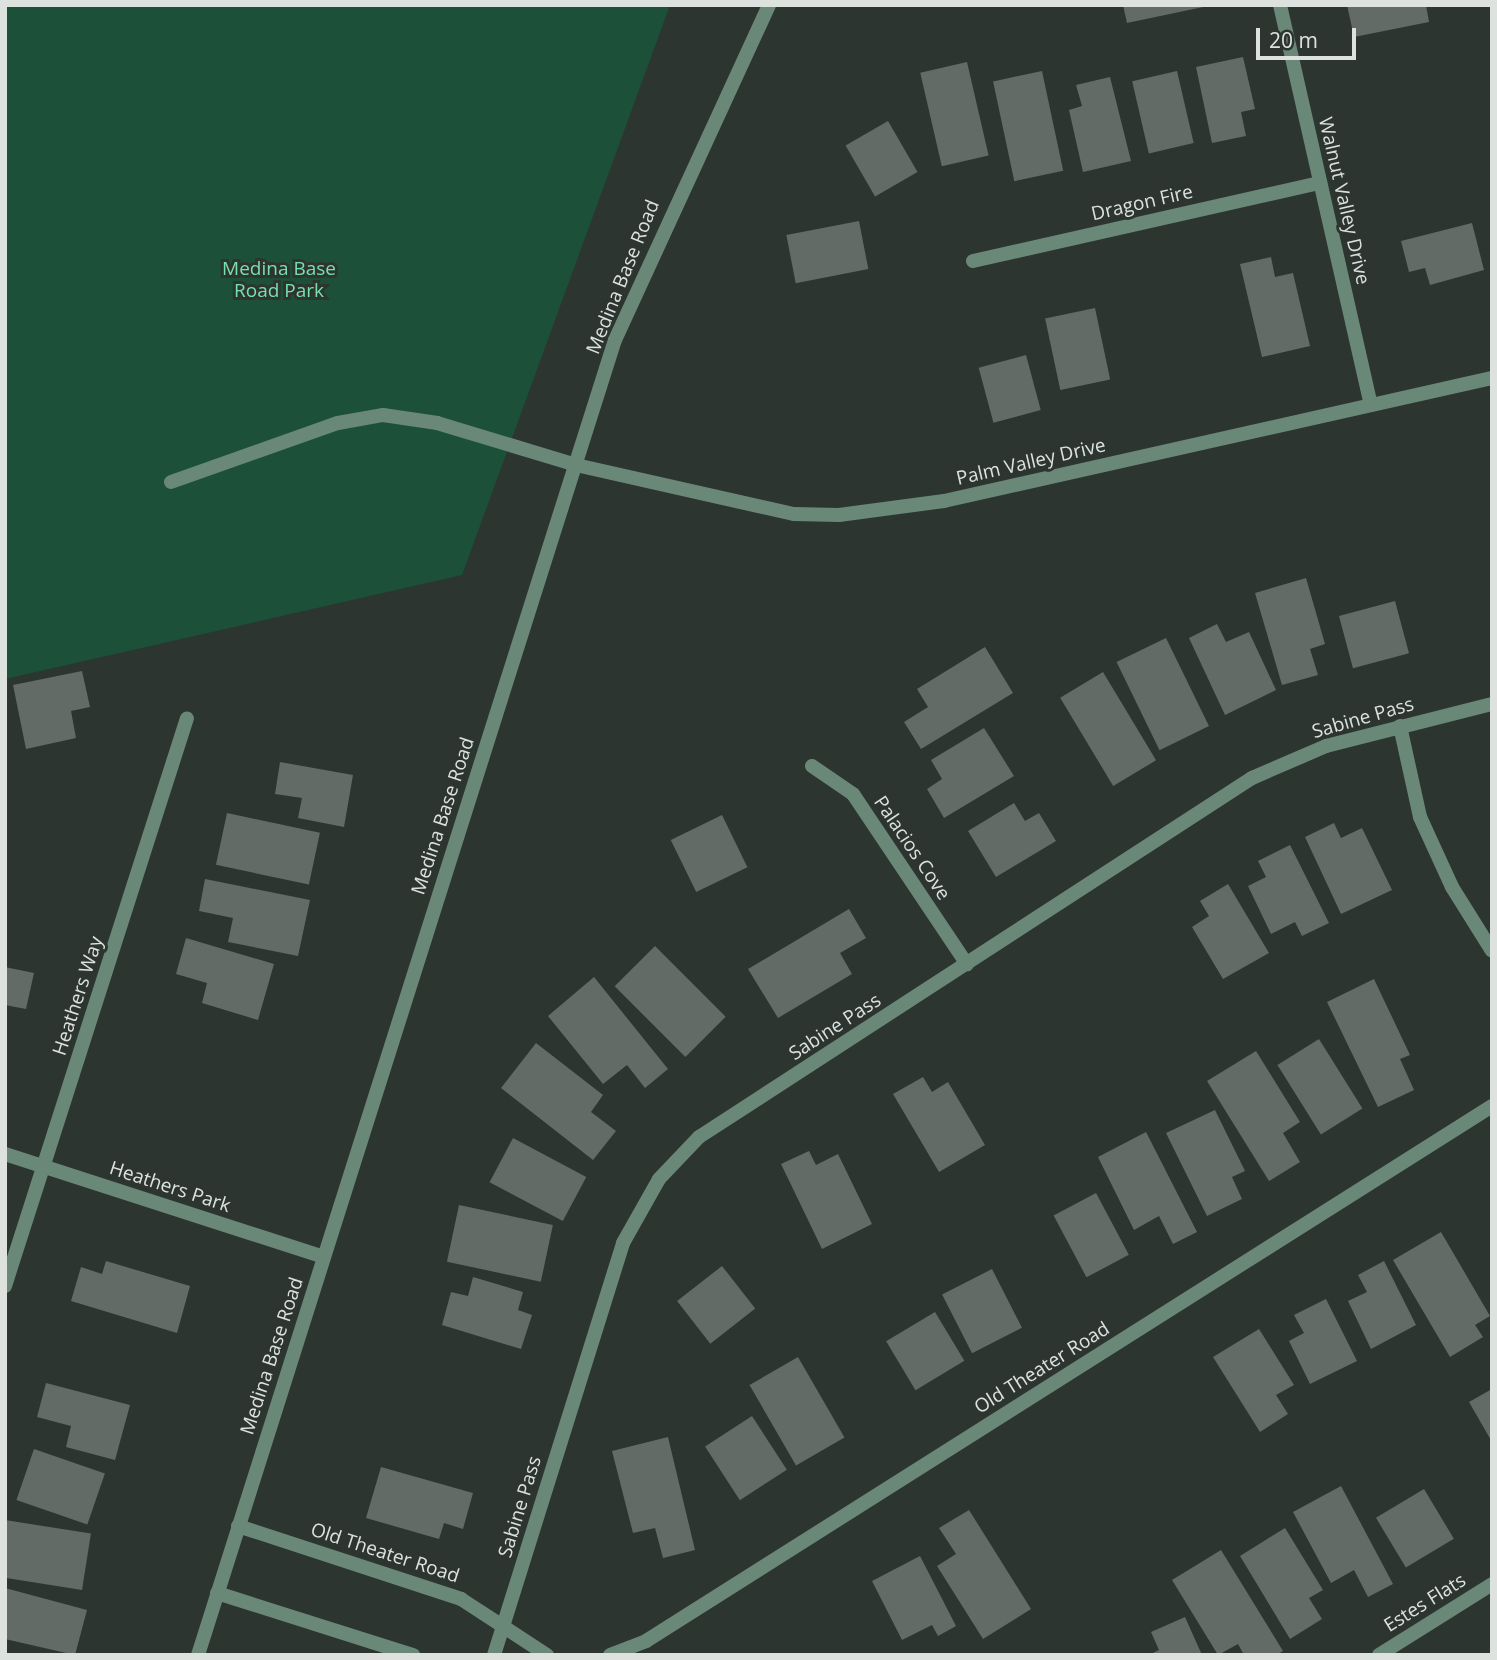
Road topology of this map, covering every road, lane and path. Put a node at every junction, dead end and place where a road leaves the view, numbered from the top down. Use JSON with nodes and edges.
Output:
{"nodes":[{"id":1,"x":769,"y":5,"type":"edge"},
{"id":2,"x":1280,"y":5,"type":"edge"},
{"id":3,"x":1320,"y":183,"type":"junction"},
{"id":4,"x":973,"y":261,"type":"dead end"},
{"id":5,"x":1492,"y":378,"type":"edge"},
{"id":6,"x":1371,"y":405,"type":"junction"},
{"id":7,"x":576,"y":465,"type":"junction"},
{"id":8,"x":172,"y":482,"type":"dead end"},
{"id":9,"x":1492,"y":704,"type":"edge"},
{"id":10,"x":187,"y":718,"type":"dead end"},
{"id":11,"x":1400,"y":726,"type":"junction"},
{"id":12,"x":812,"y":766,"type":"dead end"},
{"id":13,"x":1492,"y":951,"type":"edge"},
{"id":14,"x":967,"y":964,"type":"junction"},
{"id":15,"x":1492,"y":1106,"type":"edge"},
{"id":16,"x":5,"y":1154,"type":"edge"},
{"id":17,"x":44,"y":1166,"type":"junction"},
{"id":18,"x":323,"y":1257,"type":"junction"},
{"id":19,"x":5,"y":1286,"type":"edge"},
{"id":20,"x":238,"y":1526,"type":"junction"},
{"id":21,"x":1492,"y":1584,"type":"edge"},
{"id":22,"x":217,"y":1593,"type":"junction"},
{"id":23,"x":503,"y":1626,"type":"junction"},
{"id":24,"x":198,"y":1655,"type":"edge"},
{"id":25,"x":413,"y":1655,"type":"edge"},
{"id":26,"x":494,"y":1655,"type":"edge"},
{"id":27,"x":547,"y":1655,"type":"edge"},
{"id":28,"x":610,"y":1655,"type":"edge"},
{"id":29,"x":1379,"y":1655,"type":"edge"}],
"edges":[{"from":1,"to":7,"type":"street","name":"Medina Base Road"},
{"from":2,"to":3,"type":"street","name":"Walnut Valley Drive"},
{"from":3,"to":4,"type":"street","name":"Dragon Fire"},
{"from":3,"to":6,"type":"street","name":"Walnut Valley Drive"},
{"from":5,"to":6,"type":"street","name":"Palm Valley Drive"},
{"from":6,"to":7,"type":"street","name":"Palm Valley Drive"},
{"from":7,"to":8,"type":"street","name":"Palm Valley Drive"},
{"from":7,"to":18,"type":"street","name":"Medina Base Road"},
{"from":9,"to":11,"type":"street","name":"Sabine Pass"},
{"from":10,"to":17,"type":"street","name":"Heathers Way"},
{"from":11,"to":13,"type":"street"},
{"from":11,"to":14,"type":"street","name":"Sabine Pass"},
{"from":12,"to":14,"type":"street","name":"Palacios Cove"},
{"from":14,"to":23,"type":"street","name":"Sabine Pass"},
{"from":15,"to":28,"type":"street","name":"Old Theater Road"},
{"from":16,"to":17,"type":"street","name":"Heathers Park"},
{"from":17,"to":18,"type":"street","name":"Heathers Park"},
{"from":17,"to":19,"type":"street","name":"Heathers Way"},
{"from":18,"to":20,"type":"street","name":"Medina Base Road"},
{"from":20,"to":22,"type":"street","name":"Medina Base Road"},
{"from":20,"to":23,"type":"street","name":"Old Theater Road"},
{"from":21,"to":29,"type":"street","name":"Estes Flats"},
{"from":22,"to":24,"type":"street","name":"Medina Base Road"},
{"from":22,"to":25,"type":"street"},
{"from":23,"to":26,"type":"street","name":"Sabine Pass"},
{"from":23,"to":27,"type":"street","name":"Old Theater Road"}]}
